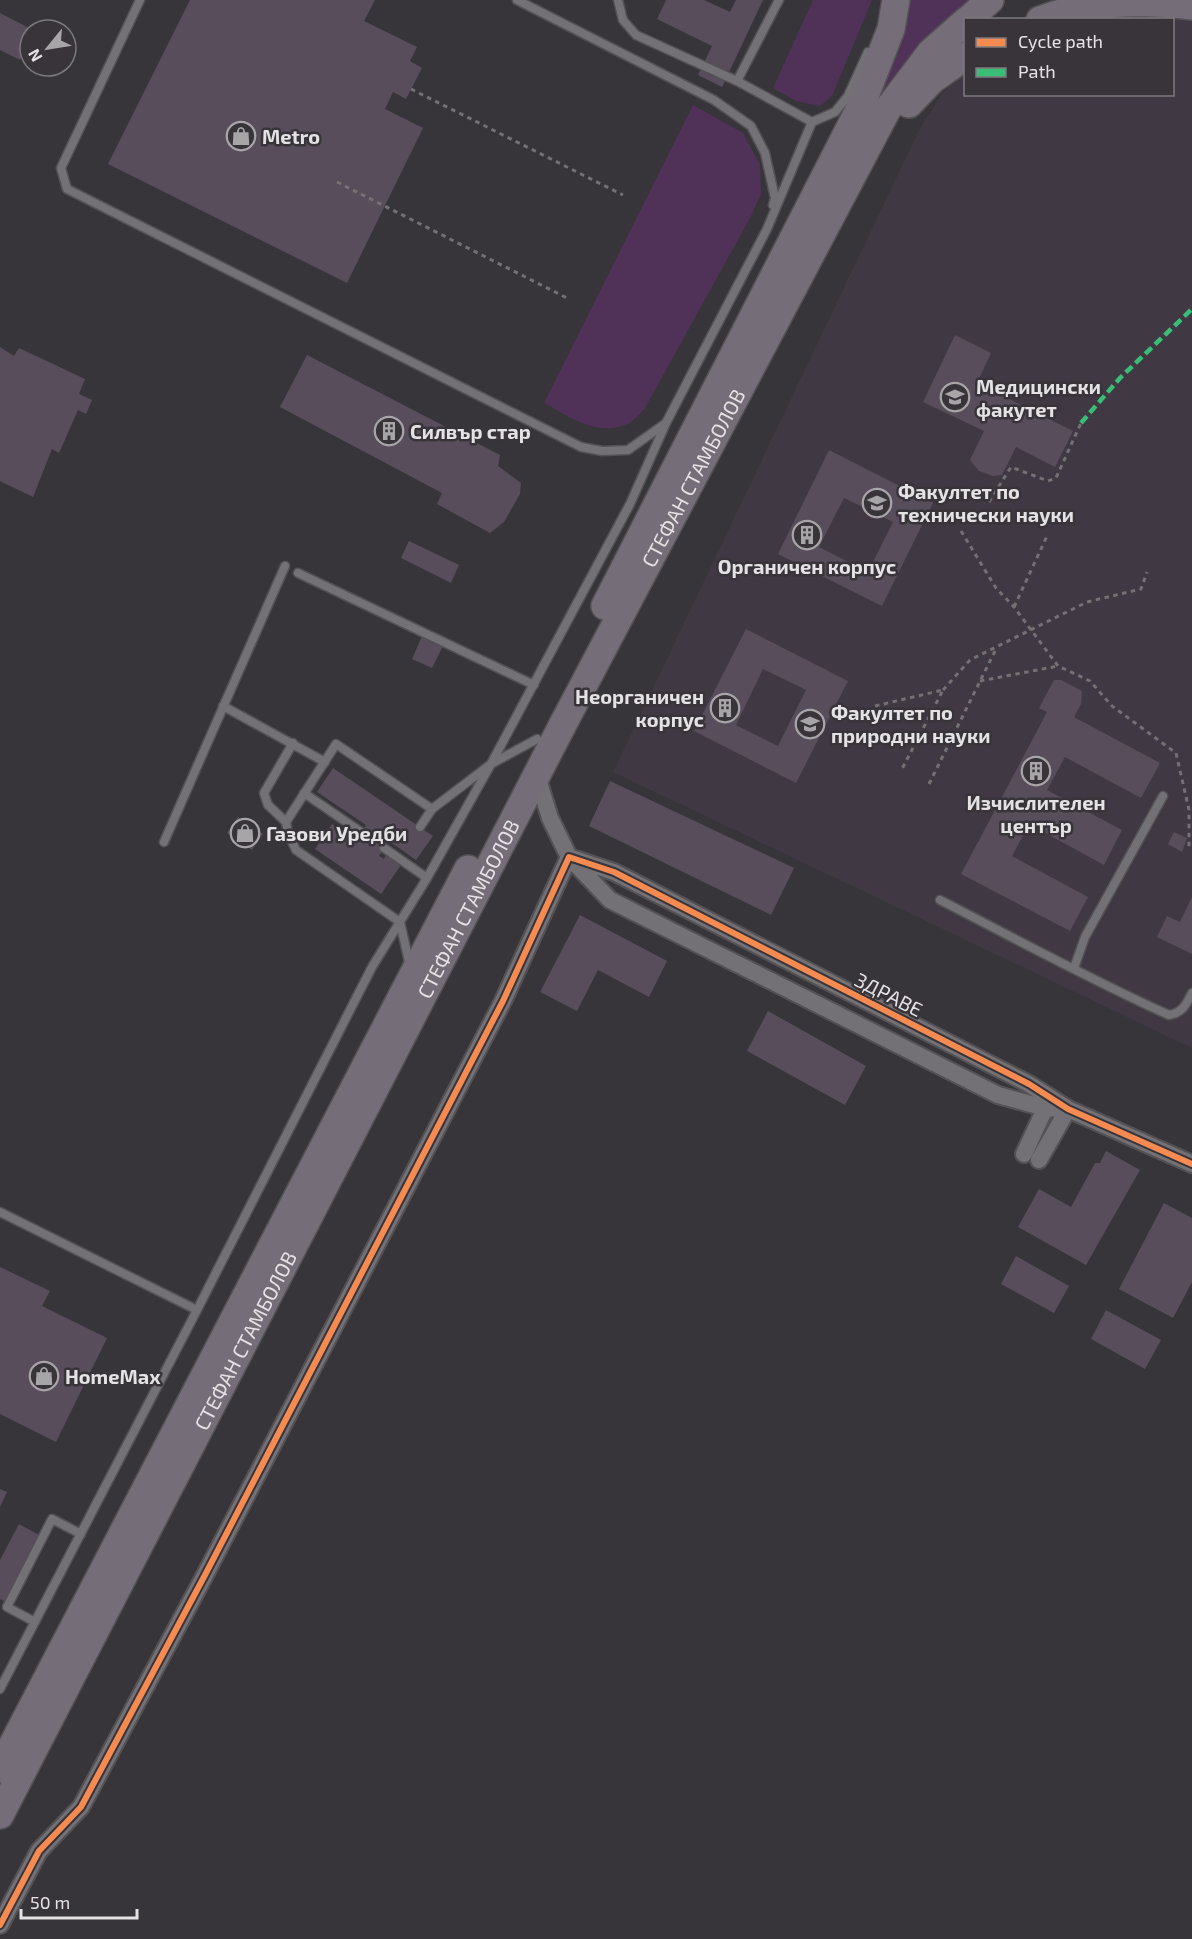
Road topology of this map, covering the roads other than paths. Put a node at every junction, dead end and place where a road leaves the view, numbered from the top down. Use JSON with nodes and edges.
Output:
{"nodes":[{"id":1,"x":140,"y":0,"type":"edge"},
{"id":2,"x":517,"y":0,"type":"edge"},
{"id":3,"x":618,"y":0,"type":"edge"},
{"id":4,"x":779,"y":0,"type":"edge"},
{"id":5,"x":990,"y":0,"type":"edge"},
{"id":6,"x":891,"y":6,"type":"edge"},
{"id":7,"x":1192,"y":6,"type":"edge"},
{"id":8,"x":969,"y":18,"type":"edge"},
{"id":9,"x":1045,"y":18,"type":"edge"},
{"id":10,"x":964,"y":23,"type":"edge"},
{"id":11,"x":871,"y":45,"type":"dead end"},
{"id":12,"x":964,"y":57,"type":"edge"},
{"id":13,"x":737,"y":81,"type":"junction"},
{"id":14,"x":812,"y":122,"type":"junction"},
{"id":15,"x":848,"y":183,"type":"junction"},
{"id":16,"x":767,"y":229,"type":"junction"},
{"id":17,"x":666,"y":423,"type":"junction"},
{"id":18,"x":285,"y":566,"type":"dead end"},
{"id":19,"x":298,"y":573,"type":"dead end"},
{"id":20,"x":534,"y":685,"type":"junction"},
{"id":21,"x":223,"y":706,"type":"junction"},
{"id":22,"x":537,"y":739,"type":"junction"},
{"id":23,"x":292,"y":743,"type":"junction"},
{"id":24,"x":325,"y":762,"type":"junction"},
{"id":25,"x":491,"y":764,"type":"junction"},
{"id":26,"x":537,"y":776,"type":"junction"},
{"id":27,"x":304,"y":793,"type":"junction"},
{"id":28,"x":1163,"y":796,"type":"dead end"},
{"id":29,"x":432,"y":809,"type":"junction"},
{"id":30,"x":286,"y":822,"type":"junction"},
{"id":31,"x":420,"y":827,"type":"dead end"},
{"id":32,"x":361,"y":832,"type":"dead end"},
{"id":33,"x":164,"y":842,"type":"dead end"},
{"id":34,"x":384,"y":848,"type":"dead end"},
{"id":35,"x":569,"y":857,"type":"junction"},
{"id":36,"x":427,"y":878,"type":"junction"},
{"id":37,"x":940,"y":900,"type":"dead end"},
{"id":38,"x":400,"y":921,"type":"junction"},
{"id":39,"x":1074,"y":968,"type":"junction"},
{"id":40,"x":412,"y":974,"type":"junction"},
{"id":41,"x":1192,"y":993,"type":"edge"},
{"id":42,"x":1048,"y":1103,"type":"junction"},
{"id":43,"x":1068,"y":1109,"type":"junction"},
{"id":44,"x":1192,"y":1164,"type":"edge"},
{"id":45,"x":0,"y":1212,"type":"edge"},
{"id":46,"x":197,"y":1310,"type":"junction"},
{"id":47,"x":81,"y":1534,"type":"junction"},
{"id":48,"x":35,"y":1622,"type":"junction"},
{"id":49,"x":0,"y":1689,"type":"edge"},
{"id":50,"x":0,"y":1769,"type":"edge"},
{"id":51,"x":0,"y":1815,"type":"edge"},
{"id":52,"x":0,"y":1925,"type":"edge"}],
"edges":[{"from":1,"to":17,"type":"lane"},
{"from":2,"to":16,"type":"lane"},
{"from":3,"to":13,"type":"lane"},
{"from":4,"to":13,"type":"lane"},
{"from":5,"to":8,"type":"highway","name":"СТЕФАН СТАМБОЛОВ"},
{"from":6,"to":22,"type":"highway","name":"СТЕФАН СТАМБОЛОВ"},
{"from":7,"to":9,"type":"highway"},
{"from":10,"to":15,"type":"highway","name":"СТЕФАН СТАМБОЛОВ"},
{"from":11,"to":14,"type":"lane"},
{"from":12,"to":15,"type":"highway"},
{"from":13,"to":14,"type":"lane"},
{"from":14,"to":16,"type":"lane"},
{"from":15,"to":26,"type":"highway","name":"СТЕФАН СТАМБОЛОВ"},
{"from":16,"to":17,"type":"lane"},
{"from":17,"to":20,"type":"lane"},
{"from":18,"to":21,"type":"lane"},
{"from":19,"to":20,"type":"lane"},
{"from":20,"to":25,"type":"lane"},
{"from":21,"to":23,"type":"lane"},
{"from":21,"to":33,"type":"lane"},
{"from":22,"to":25,"type":"lane"},
{"from":22,"to":40,"type":"highway","name":"СТЕФАН СТАМБОЛОВ"},
{"from":23,"to":24,"type":"lane"},
{"from":23,"to":30,"type":"lane"},
{"from":24,"to":27,"type":"lane"},
{"from":24,"to":29,"type":"lane"},
{"from":25,"to":29,"type":"lane"},
{"from":25,"to":36,"type":"lane"},
{"from":26,"to":35,"type":"street"},
{"from":26,"to":51,"type":"highway","name":"СТЕФАН СТАМБОЛОВ"},
{"from":27,"to":30,"type":"lane"},
{"from":27,"to":32,"type":"lane"},
{"from":28,"to":39,"type":"lane"},
{"from":29,"to":31,"type":"lane"},
{"from":30,"to":38,"type":"lane"},
{"from":34,"to":36,"type":"lane"},
{"from":35,"to":42,"type":"street","name":"ЗДРАВЕ"},
{"from":35,"to":42,"type":"street"},
{"from":35,"to":52,"type":"street"},
{"from":36,"to":38,"type":"lane"},
{"from":37,"to":39,"type":"lane"},
{"from":38,"to":40,"type":"lane"},
{"from":38,"to":46,"type":"lane"},
{"from":39,"to":41,"type":"lane"},
{"from":40,"to":50,"type":"highway","name":"СТЕФАН СТАМБОЛОВ"},
{"from":42,"to":43,"type":"street"},
{"from":42,"to":43,"type":"street"},
{"from":43,"to":44,"type":"street"},
{"from":45,"to":46,"type":"lane"},
{"from":46,"to":47,"type":"lane"},
{"from":47,"to":48,"type":"lane"},
{"from":47,"to":48,"type":"lane"},
{"from":48,"to":49,"type":"lane"}]}
